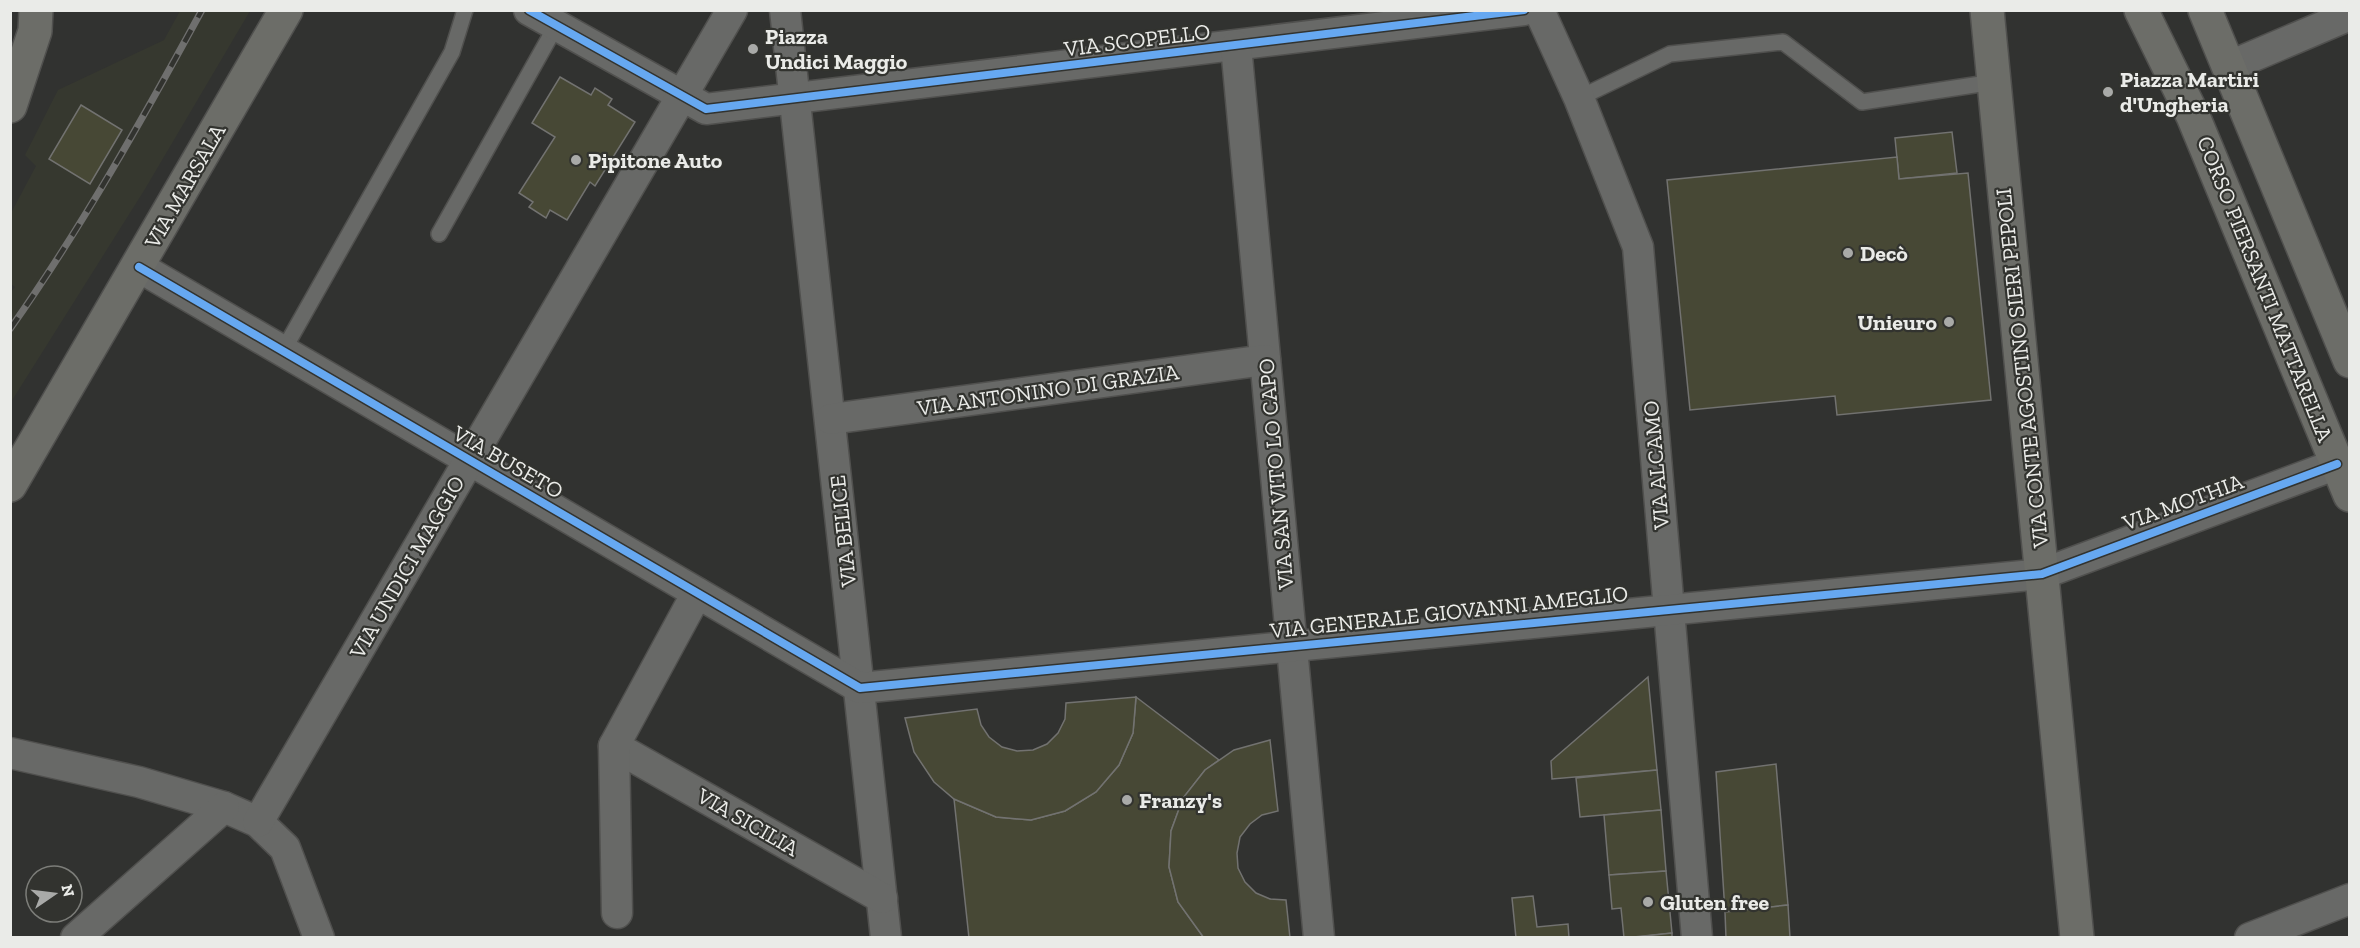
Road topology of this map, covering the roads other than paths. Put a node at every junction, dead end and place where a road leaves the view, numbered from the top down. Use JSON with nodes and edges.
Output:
{"nodes":[{"id":1,"x":36,"y":10,"type":"edge"},
{"id":2,"x":286,"y":10,"type":"edge"},
{"id":3,"x":465,"y":10,"type":"edge"},
{"id":4,"x":529,"y":10,"type":"edge"},
{"id":5,"x":732,"y":10,"type":"edge"},
{"id":6,"x":785,"y":10,"type":"edge"},
{"id":7,"x":1524,"y":10,"type":"edge"},
{"id":8,"x":1539,"y":10,"type":"edge"},
{"id":9,"x":2142,"y":10,"type":"edge"},
{"id":10,"x":2205,"y":10,"type":"edge"},
{"id":11,"x":1987,"y":14,"type":"edge"},
{"id":12,"x":2349,"y":15,"type":"edge"},
{"id":13,"x":556,"y":26,"type":"junction"},
{"id":14,"x":1236,"y":46,"type":"junction"},
{"id":15,"x":2230,"y":66,"type":"junction"},
{"id":16,"x":1994,"y":82,"type":"junction"},
{"id":17,"x":673,"y":92,"type":"junction"},
{"id":18,"x":1579,"y":98,"type":"junction"},
{"id":19,"x":10,"y":106,"type":"edge"},
{"id":20,"x":797,"y":113,"type":"junction"},
{"id":21,"x":439,"y":234,"type":"dead end"},
{"id":22,"x":139,"y":267,"type":"junction"},
{"id":23,"x":283,"y":351,"type":"junction"},
{"id":24,"x":1265,"y":360,"type":"junction"},
{"id":25,"x":2349,"y":361,"type":"edge"},
{"id":26,"x":831,"y":419,"type":"junction"},
{"id":27,"x":469,"y":460,"type":"junction"},
{"id":28,"x":2337,"y":464,"type":"junction"},
{"id":29,"x":10,"y":485,"type":"edge"},
{"id":30,"x":2349,"y":495,"type":"edge"},
{"id":31,"x":2042,"y":574,"type":"junction"},
{"id":32,"x":696,"y":593,"type":"junction"},
{"id":33,"x":1669,"y":608,"type":"junction"},
{"id":34,"x":1292,"y":646,"type":"junction"},
{"id":35,"x":860,"y":688,"type":"junction"},
{"id":36,"x":614,"y":746,"type":"junction"},
{"id":37,"x":10,"y":753,"type":"edge"},
{"id":38,"x":224,"y":807,"type":"junction"},
{"id":39,"x":258,"y":822,"type":"junction"},
{"id":40,"x":882,"y":898,"type":"junction"},
{"id":41,"x":2349,"y":899,"type":"edge"},
{"id":42,"x":617,"y":913,"type":"dead end"},
{"id":43,"x":76,"y":938,"type":"edge"},
{"id":44,"x":319,"y":938,"type":"edge"},
{"id":45,"x":886,"y":938,"type":"edge"},
{"id":46,"x":1319,"y":938,"type":"edge"},
{"id":47,"x":1697,"y":938,"type":"edge"},
{"id":48,"x":2078,"y":938,"type":"edge"},
{"id":49,"x":2250,"y":938,"type":"edge"}],
"edges":[{"from":1,"to":19,"type":"main road"},
{"from":2,"to":22,"type":"main road","name":"VIA MARSALA"},
{"from":3,"to":23,"type":"lane"},
{"from":4,"to":13,"type":"street","name":"VIA SCOPELLO"},
{"from":5,"to":17,"type":"street","name":"VIA UNDICI MAGGIO"},
{"from":6,"to":20,"type":"street","name":"VIA BELICE"},
{"from":7,"to":14,"type":"street","name":"VIA SCOPELLO"},
{"from":8,"to":18,"type":"street","name":"VIA ALCAMO"},
{"from":9,"to":28,"type":"main road","name":"CORSO PIERSANTI MATTARELLA"},
{"from":10,"to":15,"type":"main road"},
{"from":11,"to":16,"type":"main road","name":"VIA CONTE AGOSTINO SIERI PEPOLI"},
{"from":12,"to":15,"type":"street"},
{"from":13,"to":17,"type":"street","name":"VIA SCOPELLO"},
{"from":13,"to":21,"type":"lane"},
{"from":14,"to":20,"type":"street","name":"VIA SCOPELLO"},
{"from":14,"to":24,"type":"street","name":"VIA SAN VITO LO CAPO"},
{"from":15,"to":25,"type":"main road"},
{"from":16,"to":18,"type":"lane"},
{"from":16,"to":31,"type":"main road","name":"VIA CONTE AGOSTINO SIERI PEPOLI"},
{"from":17,"to":20,"type":"street","name":"VIA SCOPELLO"},
{"from":17,"to":27,"type":"street","name":"VIA UNDICI MAGGIO"},
{"from":18,"to":33,"type":"street","name":"VIA ALCAMO"},
{"from":20,"to":26,"type":"street","name":"VIA BELICE"},
{"from":22,"to":23,"type":"street","name":"VIA BUSETO"},
{"from":22,"to":29,"type":"main road","name":"VIA MARSALA"},
{"from":23,"to":27,"type":"street","name":"VIA BUSETO"},
{"from":24,"to":26,"type":"street","name":"VIA ANTONINO DI GRAZIA"},
{"from":24,"to":34,"type":"street","name":"VIA SAN VITO LO CAPO"},
{"from":26,"to":35,"type":"street","name":"VIA BELICE"},
{"from":27,"to":32,"type":"street","name":"VIA BUSETO"},
{"from":27,"to":39,"type":"street","name":"VIA UNDICI MAGGIO"},
{"from":28,"to":30,"type":"main road","name":"CORSO PIERSANTI MATTARELLA"},
{"from":28,"to":31,"type":"street","name":"VIA MOTHIA"},
{"from":31,"to":33,"type":"street","name":"VIA GENERALE GIOVANNI AMEGLIO"},
{"from":31,"to":48,"type":"main road","name":"VIA CONTE AGOSTINO SIERI PEPOLI"},
{"from":32,"to":35,"type":"street","name":"VIA BUSETO"},
{"from":32,"to":36,"type":"street"},
{"from":33,"to":34,"type":"street","name":"VIA GENERALE GIOVANNI AMEGLIO"},
{"from":33,"to":47,"type":"street","name":"VIA ALCAMO"},
{"from":34,"to":35,"type":"street","name":"VIA GENERALE GIOVANNI AMEGLIO"},
{"from":34,"to":46,"type":"street","name":"VIA SAN VITO LO CAPO"},
{"from":35,"to":40,"type":"street","name":"VIA BELICE"},
{"from":36,"to":40,"type":"street","name":"VIA SICILIA"},
{"from":36,"to":42,"type":"street"},
{"from":37,"to":38,"type":"street"},
{"from":38,"to":39,"type":"street"},
{"from":38,"to":43,"type":"street"},
{"from":39,"to":44,"type":"street"},
{"from":40,"to":45,"type":"street","name":"VIA BELICE"},
{"from":41,"to":49,"type":"street"}]}
